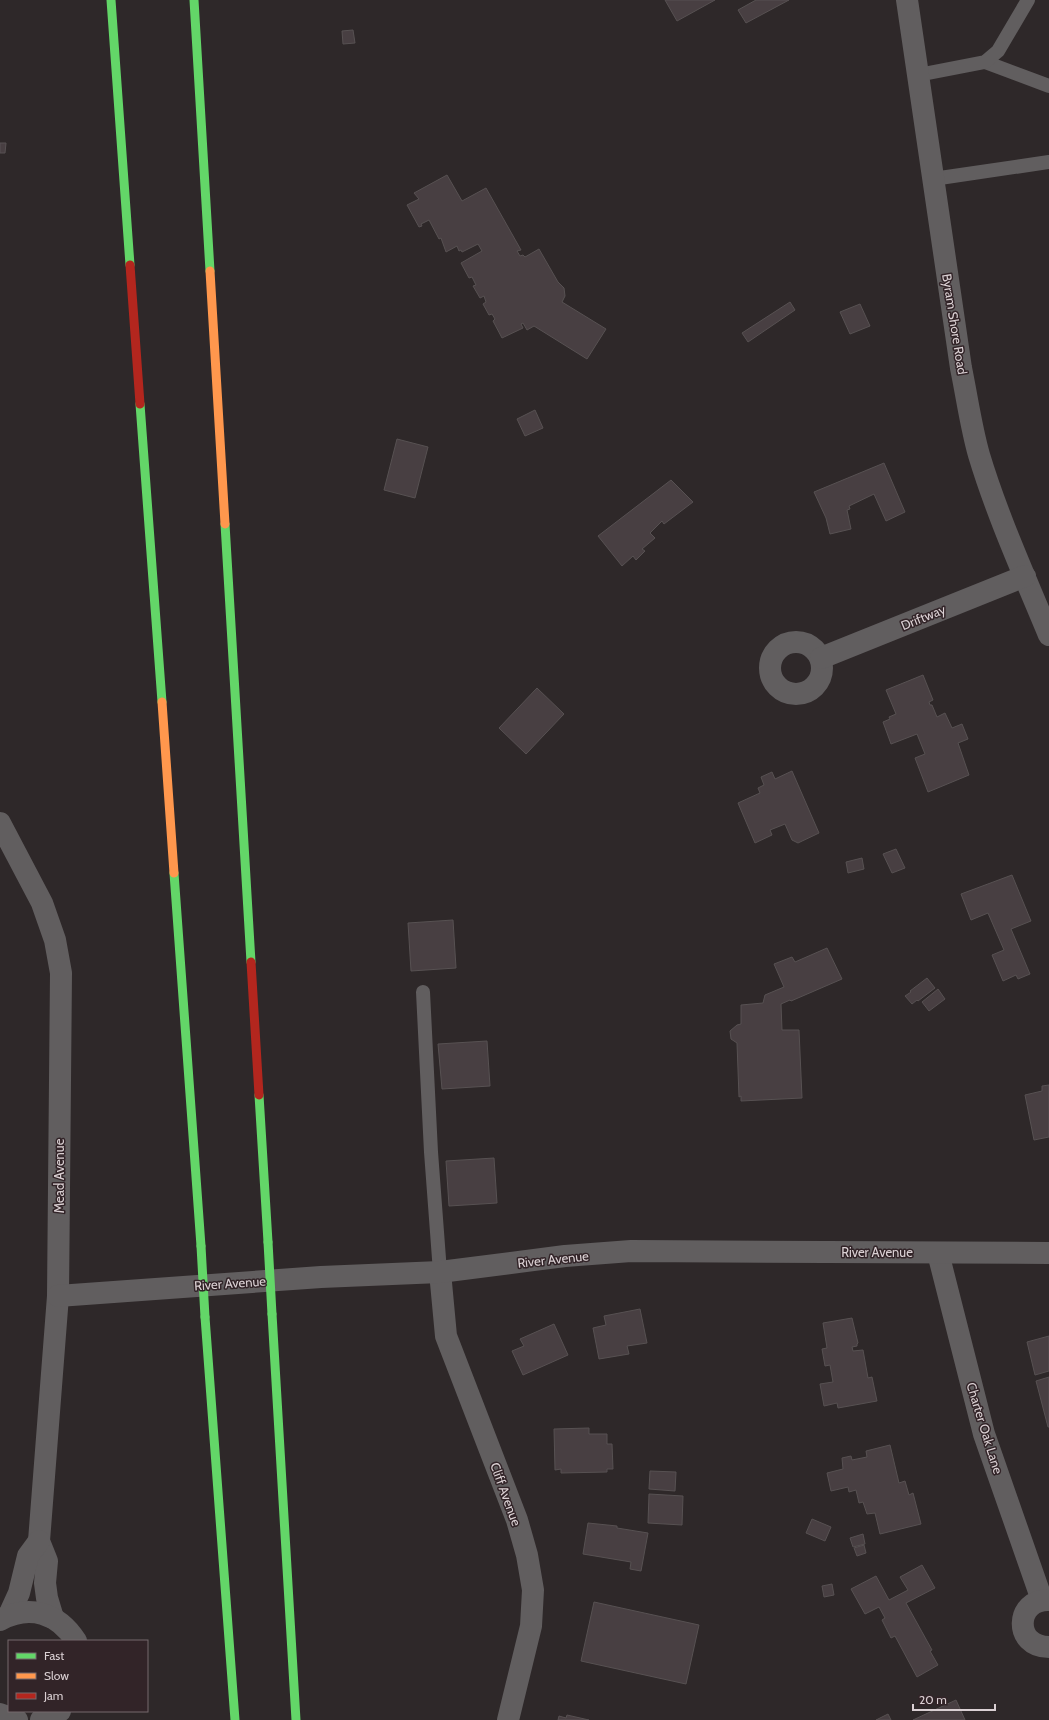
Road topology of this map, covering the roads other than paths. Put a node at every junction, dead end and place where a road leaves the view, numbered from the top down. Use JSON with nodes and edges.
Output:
{"nodes":[{"id":1,"x":111,"y":0,"type":"edge"},
{"id":2,"x":194,"y":0,"type":"edge"},
{"id":3,"x":907,"y":0,"type":"edge"},
{"id":4,"x":1028,"y":0,"type":"edge"},
{"id":5,"x":986,"y":62,"type":"junction"},
{"id":6,"x":918,"y":75,"type":"junction"},
{"id":7,"x":1049,"y":86,"type":"edge"},
{"id":8,"x":1049,"y":162,"type":"edge"},
{"id":9,"x":933,"y":179,"type":"junction"},
{"id":10,"x":1025,"y":576,"type":"junction"},
{"id":11,"x":1049,"y":635,"type":"edge"},
{"id":12,"x":821,"y":658,"type":"dead end"},
{"id":13,"x":0,"y":823,"type":"edge"},
{"id":14,"x":423,"y":992,"type":"dead end"},
{"id":15,"x":938,"y":1253,"type":"junction"},
{"id":16,"x":1049,"y":1254,"type":"edge"},
{"id":17,"x":440,"y":1272,"type":"junction"},
{"id":18,"x":58,"y":1296,"type":"junction"},
{"id":19,"x":39,"y":1541,"type":"junction"},
{"id":20,"x":1045,"y":1600,"type":"edge"},
{"id":21,"x":4,"y":1617,"type":"edge"},
{"id":22,"x":53,"y":1618,"type":"junction"},
{"id":23,"x":75,"y":1640,"type":"edge"},
{"id":24,"x":1049,"y":1647,"type":"edge"},
{"id":25,"x":58,"y":1712,"type":"edge"},
{"id":26,"x":0,"y":1714,"type":"edge"},
{"id":27,"x":17,"y":1720,"type":"edge"},
{"id":28,"x":41,"y":1720,"type":"edge"},
{"id":29,"x":235,"y":1720,"type":"edge"},
{"id":30,"x":296,"y":1720,"type":"edge"},
{"id":31,"x":508,"y":1720,"type":"edge"}],
"edges":[{"from":1,"to":29,"type":"highway","bridge":true},
{"from":2,"to":30,"type":"highway","bridge":true},
{"from":3,"to":6,"type":"street","name":"Byram Shore Road"},
{"from":4,"to":5,"type":"lane"},
{"from":5,"to":6,"type":"lane"},
{"from":5,"to":7,"type":"lane"},
{"from":6,"to":9,"type":"street","name":"Byram Shore Road"},
{"from":8,"to":9,"type":"lane"},
{"from":9,"to":10,"type":"street","name":"Byram Shore Road"},
{"from":10,"to":11,"type":"street","name":"Byram Shore Road"},
{"from":10,"to":12,"type":"street","name":"Driftway"},
{"from":13,"to":18,"type":"street","name":"Mead Avenue"},
{"from":14,"to":17,"type":"lane"},
{"from":15,"to":16,"type":"street","name":"River Avenue"},
{"from":15,"to":17,"type":"street","name":"River Avenue"},
{"from":15,"to":20,"type":"street","name":"Charter Oak Lane"},
{"from":17,"to":18,"type":"street","name":"River Avenue"},
{"from":17,"to":31,"type":"street","name":"Cliff Avenue"},
{"from":18,"to":19,"type":"street","name":"Mead Avenue"},
{"from":19,"to":21,"type":"street"},
{"from":19,"to":22,"type":"street","name":"Mead Avenue"},
{"from":20,"to":24,"type":"street","name":"Charter Oak Lane"},
{"from":21,"to":22,"type":"street"},
{"from":22,"to":23,"type":"street"},
{"from":25,"to":28,"type":"street"},
{"from":26,"to":27,"type":"street"}]}
